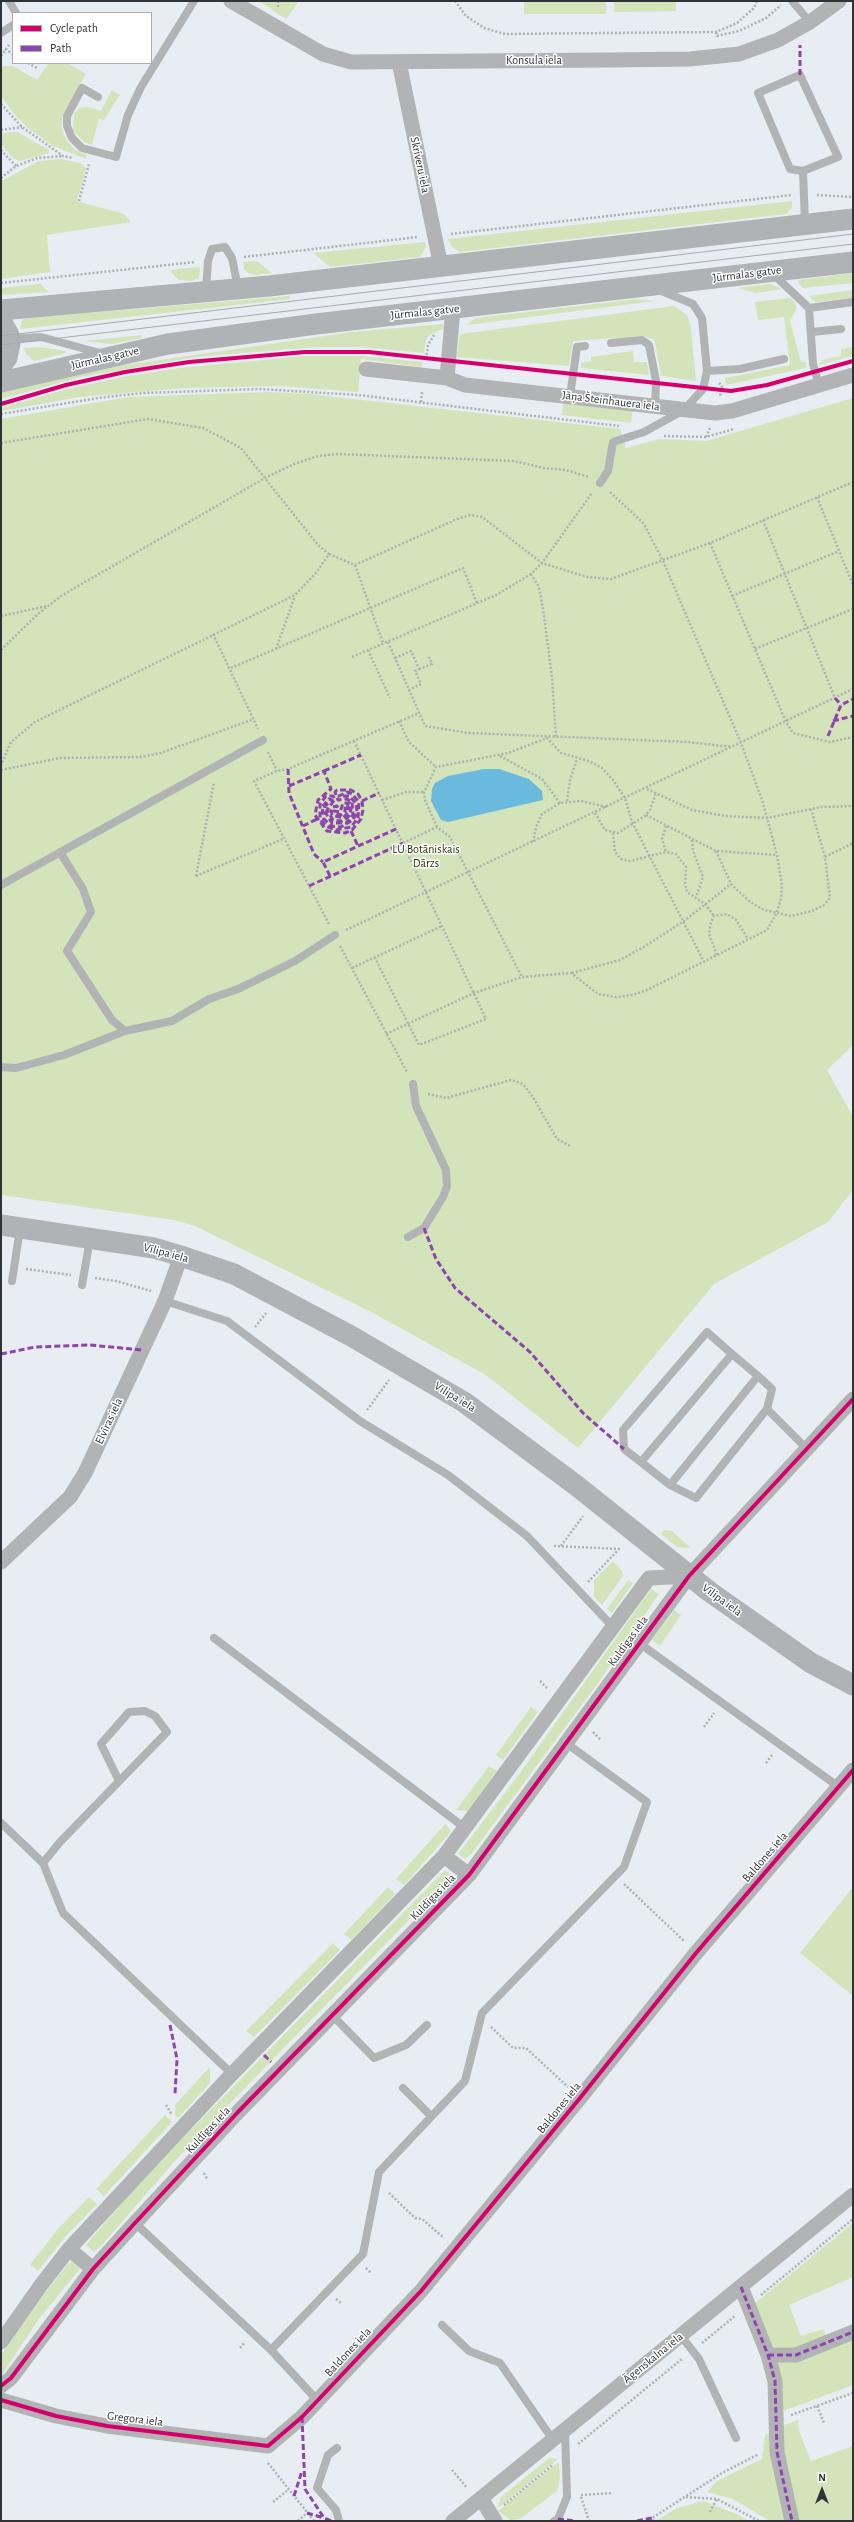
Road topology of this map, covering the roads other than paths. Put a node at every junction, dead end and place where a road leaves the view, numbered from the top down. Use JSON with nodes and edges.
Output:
{"nodes":[{"id":1,"x":9,"y":1,"type":"edge"},
{"id":2,"x":194,"y":1,"type":"edge"},
{"id":3,"x":231,"y":1,"type":"edge"},
{"id":4,"x":792,"y":1,"type":"edge"},
{"id":5,"x":839,"y":1,"type":"edge"},
{"id":6,"x":15,"y":12,"type":"edge"},
{"id":7,"x":810,"y":22,"type":"junction"},
{"id":8,"x":12,"y":26,"type":"edge"},
{"id":9,"x":1,"y":33,"type":"edge"},
{"id":10,"x":399,"y":62,"type":"junction"},
{"id":11,"x":98,"y":96,"type":"dead end"},
{"id":12,"x":803,"y":171,"type":"junction"},
{"id":13,"x":853,"y":219,"type":"edge"},
{"id":14,"x":805,"y":225,"type":"junction"},
{"id":15,"x":853,"y":262,"type":"edge"},
{"id":16,"x":441,"y":267,"type":"junction"},
{"id":17,"x":771,"y":271,"type":"junction"},
{"id":18,"x":647,"y":286,"type":"junction"},
{"id":19,"x":238,"y":289,"type":"junction"},
{"id":20,"x":206,"y":292,"type":"junction"},
{"id":21,"x":853,"y":302,"type":"edge"},
{"id":22,"x":809,"y":308,"type":"junction"},
{"id":23,"x":453,"y":309,"type":"junction"},
{"id":24,"x":1,"y":310,"type":"edge"},
{"id":25,"x":841,"y":329,"type":"dead end"},
{"id":26,"x":812,"y":332,"type":"junction"},
{"id":27,"x":4,"y":333,"type":"edge"},
{"id":28,"x":611,"y":343,"type":"dead end"},
{"id":29,"x":585,"y":346,"type":"dead end"},
{"id":30,"x":117,"y":355,"type":"junction"},
{"id":31,"x":784,"y":359,"type":"dead end"},
{"id":32,"x":1,"y":365,"type":"edge"},
{"id":33,"x":366,"y":369,"type":"dead end"},
{"id":34,"x":707,"y":371,"type":"junction"},
{"id":35,"x":853,"y":375,"type":"edge"},
{"id":36,"x":447,"y":378,"type":"junction"},
{"id":37,"x":1,"y":382,"type":"edge"},
{"id":38,"x":819,"y":385,"type":"junction"},
{"id":39,"x":570,"y":396,"type":"junction"},
{"id":40,"x":655,"y":407,"type":"junction"},
{"id":41,"x":684,"y":410,"type":"junction"},
{"id":42,"x":600,"y":483,"type":"road end"},
{"id":43,"x":263,"y":740,"type":"road end"},
{"id":44,"x":60,"y":852,"type":"junction"},
{"id":45,"x":1,"y":885,"type":"edge"},
{"id":46,"x":335,"y":935,"type":"road end"},
{"id":47,"x":124,"y":1031,"type":"junction"},
{"id":48,"x":1,"y":1067,"type":"edge"},
{"id":49,"x":413,"y":1084,"type":"road end"},
{"id":50,"x":11,"y":1227,"type":"edge"},
{"id":51,"x":408,"y":1236,"type":"dead end"},
{"id":52,"x":90,"y":1238,"type":"junction"},
{"id":53,"x":181,"y":1256,"type":"junction"},
{"id":54,"x":12,"y":1281,"type":"dead end"},
{"id":55,"x":82,"y":1285,"type":"dead end"},
{"id":56,"x":165,"y":1301,"type":"junction"},
{"id":57,"x":732,"y":1354,"type":"junction"},
{"id":58,"x":758,"y":1376,"type":"junction"},
{"id":59,"x":853,"y":1399,"type":"edge"},
{"id":60,"x":767,"y":1409,"type":"junction"},
{"id":61,"x":806,"y":1448,"type":"junction"},
{"id":62,"x":641,"y":1462,"type":"junction"},
{"id":63,"x":670,"y":1485,"type":"junction"},
{"id":64,"x":1,"y":1562,"type":"edge"},
{"id":65,"x":689,"y":1576,"type":"junction"},
{"id":66,"x":613,"y":1627,"type":"junction"},
{"id":67,"x":214,"y":1638,"type":"dead end"},
{"id":68,"x":639,"y":1643,"type":"junction"},
{"id":69,"x":853,"y":1685,"type":"edge"},
{"id":70,"x":566,"y":1743,"type":"junction"},
{"id":71,"x":853,"y":1770,"type":"edge"},
{"id":72,"x":119,"y":1781,"type":"junction"},
{"id":73,"x":839,"y":1787,"type":"junction"},
{"id":74,"x":1,"y":1823,"type":"edge"},
{"id":75,"x":465,"y":1828,"type":"junction"},
{"id":76,"x":444,"y":1856,"type":"junction"},
{"id":77,"x":43,"y":1863,"type":"junction"},
{"id":78,"x":469,"y":1875,"type":"junction"},
{"id":79,"x":332,"y":2015,"type":"junction"},
{"id":80,"x":427,"y":2025,"type":"dead end"},
{"id":81,"x":232,"y":2074,"type":"junction"},
{"id":82,"x":403,"y":2088,"type":"dead end"},
{"id":83,"x":431,"y":2116,"type":"junction"},
{"id":84,"x":853,"y":2195,"type":"edge"},
{"id":85,"x":135,"y":2223,"type":"junction"},
{"id":86,"x":69,"y":2249,"type":"junction"},
{"id":87,"x":93,"y":2269,"type":"junction"},
{"id":88,"x":741,"y":2287,"type":"junction"},
{"id":89,"x":442,"y":2325,"type":"dead end"},
{"id":90,"x":853,"y":2332,"type":"edge"},
{"id":91,"x":681,"y":2336,"type":"junction"},
{"id":92,"x":1,"y":2342,"type":"edge"},
{"id":93,"x":271,"y":2350,"type":"junction"},
{"id":94,"x":768,"y":2355,"type":"junction"},
{"id":95,"x":1,"y":2386,"type":"edge"},
{"id":96,"x":1,"y":2400,"type":"edge"},
{"id":97,"x":317,"y":2400,"type":"junction"},
{"id":98,"x":565,"y":2430,"type":"junction"},
{"id":99,"x":736,"y":2438,"type":"dead end"},
{"id":100,"x":553,"y":2440,"type":"junction"},
{"id":101,"x":268,"y":2446,"type":"joint"},
{"id":102,"x":337,"y":2448,"type":"dead end"},
{"id":103,"x":481,"y":2498,"type":"junction"},
{"id":104,"x":493,"y":2518,"type":"edge"},
{"id":105,"x":339,"y":2521,"type":"edge"},
{"id":106,"x":453,"y":2521,"type":"edge"},
{"id":107,"x":554,"y":2521,"type":"edge"},
{"id":108,"x":792,"y":2521,"type":"edge"}],
"edges":[{"from":1,"to":6,"type":"lane"},
{"from":2,"to":11,"type":"lane"},
{"from":3,"to":10,"type":"street","name":"Konsula iela"},
{"from":4,"to":7,"type":"lane"},
{"from":5,"to":7,"type":"street","name":"Konsula iela"},
{"from":7,"to":10,"type":"street","name":"Konsula iela"},
{"from":8,"to":9,"type":"lane"},
{"from":10,"to":16,"type":"street","name":"Skrīveru iela"},
{"from":12,"to":12,"type":"lane"},
{"from":12,"to":14,"type":"lane"},
{"from":13,"to":14,"type":"main road"},
{"from":14,"to":16,"type":"main road"},
{"from":15,"to":17,"type":"main road","name":"Jūrmalas gatve"},
{"from":16,"to":19,"type":"main road"},
{"from":17,"to":18,"type":"main road","name":"Jūrmalas gatve"},
{"from":17,"to":22,"type":"lane"},
{"from":18,"to":23,"type":"main road","name":"Jūrmalas gatve"},
{"from":18,"to":34,"type":"lane"},
{"from":19,"to":20,"type":"main road"},
{"from":19,"to":20,"type":"lane"},
{"from":20,"to":24,"type":"main road"},
{"from":21,"to":22,"type":"lane"},
{"from":22,"to":26,"type":"lane"},
{"from":23,"to":30,"type":"main road","name":"Jūrmalas gatve"},
{"from":23,"to":36,"type":"street"},
{"from":25,"to":26,"type":"lane"},
{"from":26,"to":38,"type":"lane"},
{"from":27,"to":30,"type":"lane"},
{"from":27,"to":32,"type":"main road"},
{"from":28,"to":40,"type":"lane"},
{"from":29,"to":39,"type":"lane"},
{"from":30,"to":37,"type":"main road","name":"Jūrmalas gatve"},
{"from":31,"to":34,"type":"lane"},
{"from":33,"to":36,"type":"street","name":"Jāņa Šteinhauera iela"},
{"from":34,"to":41,"type":"lane"},
{"from":35,"to":38,"type":"street","name":"Jāņa Šteinhauera iela"},
{"from":36,"to":39,"type":"street","name":"Jāņa Šteinhauera iela"},
{"from":38,"to":41,"type":"street","name":"Jāņa Šteinhauera iela"},
{"from":39,"to":40,"type":"street","name":"Jāņa Šteinhauera iela"},
{"from":40,"to":41,"type":"street","name":"Jāņa Šteinhauera iela"},
{"from":41,"to":42,"type":"lane"},
{"from":43,"to":44,"type":"lane"},
{"from":44,"to":45,"type":"lane"},
{"from":44,"to":47,"type":"lane"},
{"from":46,"to":47,"type":"lane"},
{"from":47,"to":48,"type":"lane"},
{"from":49,"to":51,"type":"lane"},
{"from":50,"to":52,"type":"main road","name":"Vīlipa iela"},
{"from":50,"to":54,"type":"lane"},
{"from":52,"to":53,"type":"main road","name":"Vīlipa iela"},
{"from":52,"to":55,"type":"lane"},
{"from":53,"to":56,"type":"street","name":"Elvīras iela"},
{"from":53,"to":65,"type":"main road","name":"Vīlipa iela"},
{"from":56,"to":64,"type":"street","name":"Elvīras iela"},
{"from":56,"to":66,"type":"lane"},
{"from":57,"to":58,"type":"lane"},
{"from":57,"to":62,"type":"lane"},
{"from":57,"to":62,"type":"lane"},
{"from":58,"to":60,"type":"lane"},
{"from":58,"to":63,"type":"lane"},
{"from":59,"to":61,"type":"street","name":"Kuldīgas iela"},
{"from":60,"to":61,"type":"lane"},
{"from":60,"to":63,"type":"lane"},
{"from":61,"to":65,"type":"street","name":"Kuldīgas iela"},
{"from":62,"to":63,"type":"lane"},
{"from":65,"to":66,"type":"street","name":"Kuldīgas iela"},
{"from":65,"to":68,"type":"street","name":"Kuldīgas iela"},
{"from":65,"to":69,"type":"main road","name":"Vīlipa iela"},
{"from":66,"to":75,"type":"street","name":"Kuldīgas iela"},
{"from":67,"to":75,"type":"lane"},
{"from":68,"to":70,"type":"street","name":"Kuldīgas iela"},
{"from":68,"to":73,"type":"lane"},
{"from":70,"to":78,"type":"street","name":"Kuldīgas iela"},
{"from":70,"to":83,"type":"lane"},
{"from":71,"to":73,"type":"street","name":"Baldones iela"},
{"from":72,"to":72,"type":"lane"},
{"from":72,"to":77,"type":"lane"},
{"from":73,"to":97,"type":"street","name":"Baldones iela"},
{"from":74,"to":77,"type":"lane"},
{"from":75,"to":76,"type":"street","name":"Kuldīgas iela"},
{"from":76,"to":78,"type":"street"},
{"from":76,"to":81,"type":"street","name":"Kuldīgas iela"},
{"from":77,"to":81,"type":"lane"},
{"from":78,"to":79,"type":"street","name":"Kuldīgas iela"},
{"from":79,"to":80,"type":"lane"},
{"from":79,"to":85,"type":"street","name":"Kuldīgas iela"},
{"from":81,"to":86,"type":"street","name":"Kuldīgas iela"},
{"from":82,"to":83,"type":"lane"},
{"from":83,"to":93,"type":"lane"},
{"from":84,"to":88,"type":"street","name":"Āgenskalna iela"},
{"from":85,"to":87,"type":"street","name":"Kuldīgas iela"},
{"from":85,"to":93,"type":"lane"},
{"from":86,"to":87,"type":"street"},
{"from":86,"to":92,"type":"street","name":"Kuldīgas iela"},
{"from":87,"to":95,"type":"street","name":"Kuldīgas iela"},
{"from":88,"to":91,"type":"street","name":"Āgenskalna iela"},
{"from":88,"to":94,"type":"street"},
{"from":89,"to":100,"type":"lane"},
{"from":90,"to":94,"type":"street"},
{"from":91,"to":98,"type":"street","name":"Āgenskalna iela"},
{"from":91,"to":99,"type":"lane"},
{"from":93,"to":97,"type":"lane"},
{"from":94,"to":108,"type":"street"},
{"from":96,"to":101,"type":"street","name":"Gregora iela"},
{"from":97,"to":101,"type":"street","name":"Baldones iela"},
{"from":98,"to":100,"type":"street","name":"Āgenskalna iela"},
{"from":98,"to":107,"type":"lane"},
{"from":100,"to":103,"type":"street","name":"Āgenskalna iela"},
{"from":102,"to":105,"type":"lane"},
{"from":103,"to":104,"type":"street"},
{"from":103,"to":106,"type":"street","name":"Āgenskalna iela"}]}
